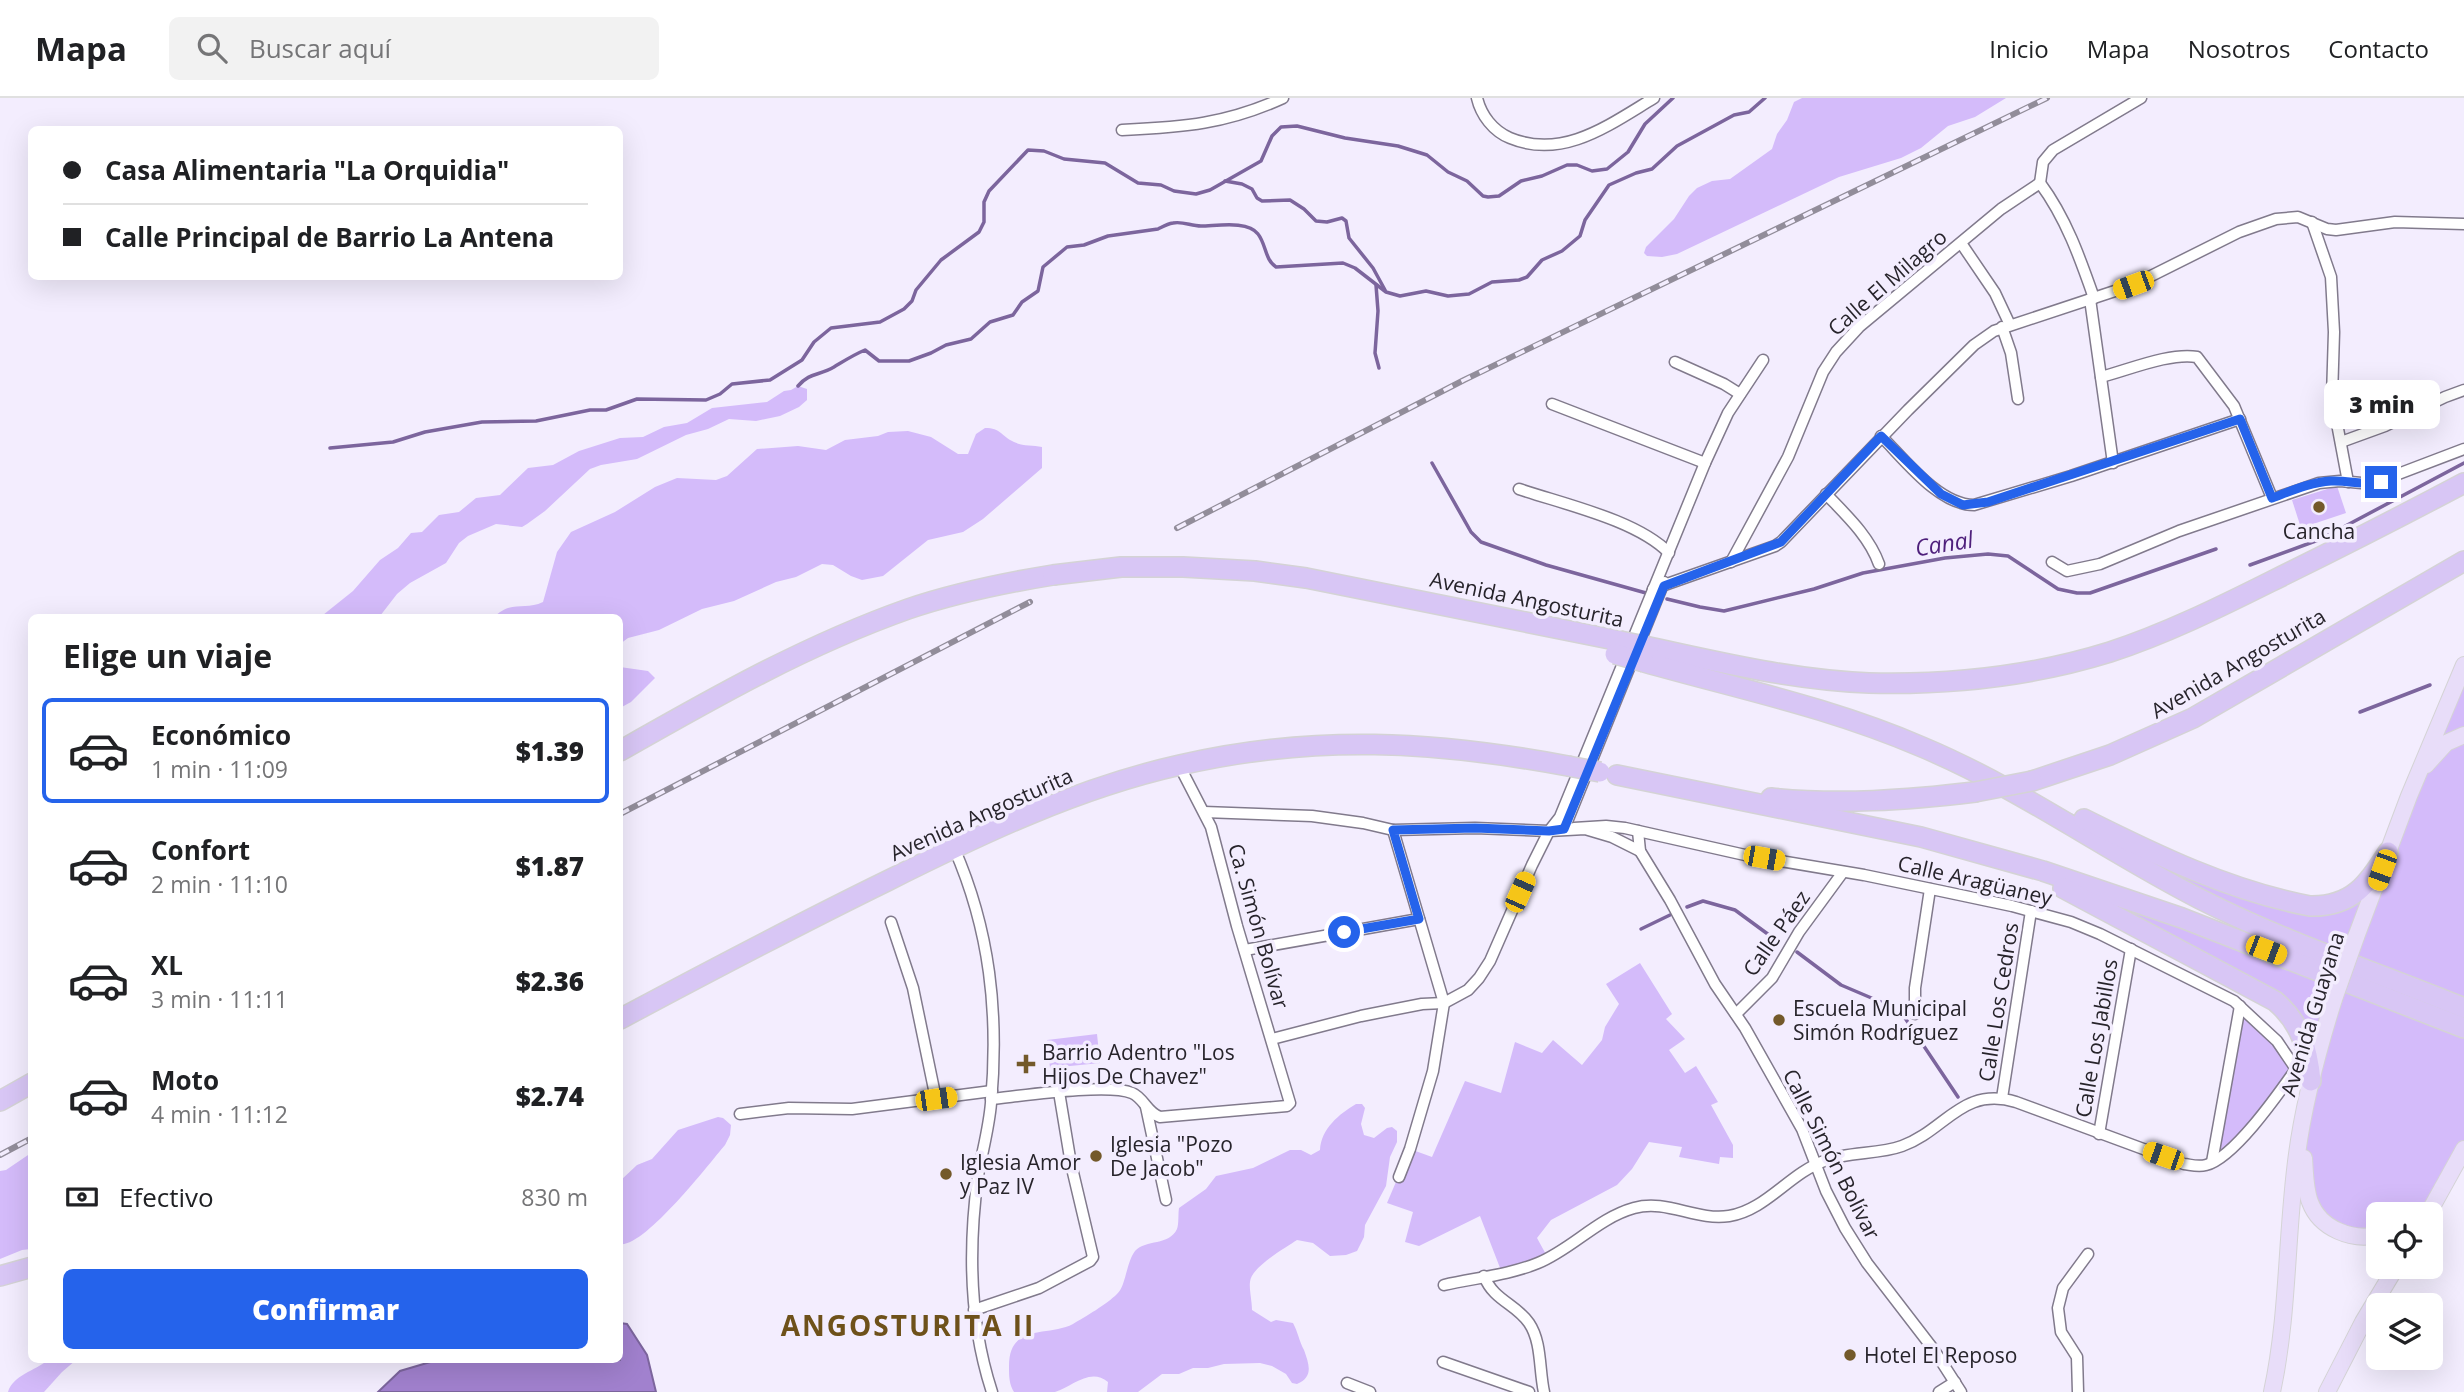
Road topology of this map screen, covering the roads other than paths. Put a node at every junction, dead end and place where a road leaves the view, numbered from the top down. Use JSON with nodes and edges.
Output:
{"nodes":[{"id":1,"x":1283,"y":98,"type":"edge"},
{"id":2,"x":1477,"y":98,"type":"edge"},
{"id":3,"x":1654,"y":98,"type":"edge"},
{"id":4,"x":2141,"y":98,"type":"edge"},
{"id":5,"x":1122,"y":130,"type":"dead end"},
{"id":6,"x":2040,"y":183,"type":"junction"},
{"id":7,"x":2312,"y":222,"type":"junction"},
{"id":8,"x":2464,"y":224,"type":"edge"},
{"id":9,"x":1961,"y":243,"type":"junction"},
{"id":10,"x":2092,"y":299,"type":"junction"},
{"id":11,"x":2006,"y":326,"type":"junction"},
{"id":12,"x":1763,"y":360,"type":"dead end"},
{"id":13,"x":1675,"y":362,"type":"dead end"},
{"id":14,"x":2101,"y":377,"type":"junction"},
{"id":15,"x":2464,"y":390,"type":"edge"},
{"id":16,"x":1740,"y":394,"type":"junction"},
{"id":17,"x":2018,"y":399,"type":"dead end"},
{"id":18,"x":1552,"y":404,"type":"dead end"},
{"id":19,"x":2240,"y":419,"type":"junction"},
{"id":20,"x":1881,"y":436,"type":"junction"},
{"id":21,"x":2341,"y":442,"type":"junction"},
{"id":22,"x":2464,"y":449,"type":"edge"},
{"id":23,"x":1705,"y":463,"type":"junction"},
{"id":24,"x":2113,"y":463,"type":"junction"},
{"id":25,"x":2348,"y":482,"type":"junction"},
{"id":26,"x":2464,"y":483,"type":"edge"},
{"id":27,"x":1519,"y":489,"type":"dead end"},
{"id":28,"x":1826,"y":494,"type":"junction"},
{"id":29,"x":2272,"y":498,"type":"junction"},
{"id":30,"x":1669,"y":553,"type":"junction"},
{"id":31,"x":2464,"y":561,"type":"edge"},
{"id":32,"x":1731,"y":562,"type":"junction"},
{"id":33,"x":2052,"y":562,"type":"dead end"},
{"id":34,"x":1880,"y":564,"type":"dead end"},
{"id":35,"x":1658,"y":587,"type":"junction"},
{"id":36,"x":1646,"y":655,"type":"junction"},
{"id":37,"x":2464,"y":665,"type":"edge"},
{"id":38,"x":2464,"y":735,"type":"edge"},
{"id":39,"x":623,"y":749,"type":"edge"},
{"id":40,"x":1179,"y":765,"type":"junction"},
{"id":41,"x":1608,"y":773,"type":"junction"},
{"id":42,"x":2418,"y":775,"type":"junction"},
{"id":43,"x":1982,"y":785,"type":"junction"},
{"id":44,"x":1204,"y":812,"type":"junction"},
{"id":45,"x":1569,"y":829,"type":"junction"},
{"id":46,"x":1393,"y":830,"type":"junction"},
{"id":47,"x":1549,"y":831,"type":"junction"},
{"id":48,"x":1638,"y":831,"type":"junction"},
{"id":49,"x":954,"y":848,"type":"junction"},
{"id":50,"x":1640,"y":851,"type":"junction"},
{"id":51,"x":2388,"y":852,"type":"junction"},
{"id":52,"x":2002,"y":859,"type":"junction"},
{"id":53,"x":1843,"y":872,"type":"junction"},
{"id":54,"x":1930,"y":888,"type":"junction"},
{"id":55,"x":2031,"y":911,"type":"junction"},
{"id":56,"x":1419,"y":919,"type":"junction"},
{"id":57,"x":891,"y":922,"type":"dead end"},
{"id":58,"x":1245,"y":950,"type":"junction"},
{"id":59,"x":2131,"y":950,"type":"junction"},
{"id":60,"x":1444,"y":1003,"type":"junction"},
{"id":61,"x":2240,"y":1006,"type":"junction"},
{"id":62,"x":2464,"y":1008,"type":"edge"},
{"id":63,"x":1736,"y":1014,"type":"junction"},
{"id":64,"x":1915,"y":1014,"type":"dead end"},
{"id":65,"x":623,"y":1017,"type":"edge"},
{"id":66,"x":2464,"y":1028,"type":"edge"},
{"id":67,"x":1272,"y":1039,"type":"junction"},
{"id":68,"x":2305,"y":1081,"type":"junction"},
{"id":69,"x":28,"y":1085,"type":"edge"},
{"id":70,"x":1059,"y":1093,"type":"junction"},
{"id":71,"x":991,"y":1095,"type":"junction"},
{"id":72,"x":2002,"y":1098,"type":"junction"},
{"id":73,"x":936,"y":1099,"type":"junction"},
{"id":74,"x":0,"y":1101,"type":"edge"},
{"id":75,"x":1146,"y":1107,"type":"junction"},
{"id":76,"x":740,"y":1114,"type":"dead end"},
{"id":77,"x":2099,"y":1134,"type":"junction"},
{"id":78,"x":2464,"y":1149,"type":"edge"},
{"id":79,"x":2212,"y":1163,"type":"junction"},
{"id":80,"x":1817,"y":1164,"type":"junction"},
{"id":81,"x":2455,"y":1166,"type":"junction"},
{"id":82,"x":1399,"y":1177,"type":"dead end"},
{"id":83,"x":1166,"y":1200,"type":"dead end"},
{"id":84,"x":2424,"y":1202,"type":"edge"},
{"id":85,"x":2435,"y":1202,"type":"edge"},
{"id":86,"x":2366,"y":1238,"type":"edge"},
{"id":87,"x":2088,"y":1254,"type":"dead end"},
{"id":88,"x":28,"y":1268,"type":"edge"},
{"id":89,"x":0,"y":1276,"type":"edge"},
{"id":90,"x":1484,"y":1276,"type":"junction"},
{"id":91,"x":2389,"y":1279,"type":"edge"},
{"id":92,"x":1444,"y":1284,"type":"dead end"},
{"id":93,"x":974,"y":1310,"type":"junction"},
{"id":94,"x":1443,"y":1362,"type":"dead end"},
{"id":95,"x":1347,"y":1383,"type":"dead end"},
{"id":96,"x":1958,"y":1387,"type":"edge"},
{"id":97,"x":992,"y":1392,"type":"edge"},
{"id":98,"x":1370,"y":1392,"type":"edge"},
{"id":99,"x":1529,"y":1392,"type":"edge"},
{"id":100,"x":1544,"y":1392,"type":"edge"},
{"id":101,"x":1939,"y":1392,"type":"edge"},
{"id":102,"x":2078,"y":1392,"type":"edge"},
{"id":103,"x":2272,"y":1392,"type":"edge"},
{"id":104,"x":2327,"y":1392,"type":"edge"}],
"edges":[{"from":1,"to":5,"type":"street"},
{"from":2,"to":3,"type":"street"},
{"from":4,"to":6,"type":"street"},
{"from":6,"to":9,"type":"street","name":"Calle El Milagro"},
{"from":6,"to":10,"type":"street"},
{"from":7,"to":8,"type":"street"},
{"from":7,"to":10,"type":"street"},
{"from":7,"to":21,"type":"street"},
{"from":9,"to":11,"type":"street"},
{"from":9,"to":32,"type":"street","name":"Calle El Milagro"},
{"from":10,"to":11,"type":"street"},
{"from":10,"to":14,"type":"street"},
{"from":11,"to":17,"type":"street"},
{"from":11,"to":20,"type":"street"},
{"from":12,"to":16,"type":"street"},
{"from":13,"to":16,"type":"street"},
{"from":14,"to":19,"type":"street"},
{"from":14,"to":24,"type":"street"},
{"from":15,"to":21,"type":"street"},
{"from":16,"to":23,"type":"street"},
{"from":18,"to":23,"type":"street"},
{"from":19,"to":24,"type":"street"},
{"from":19,"to":29,"type":"street"},
{"from":20,"to":24,"type":"street"},
{"from":20,"to":28,"type":"street"},
{"from":21,"to":25,"type":"street"},
{"from":22,"to":25,"type":"street"},
{"from":23,"to":30,"type":"street"},
{"from":25,"to":29,"type":"street"},
{"from":26,"to":36,"type":"highway"},
{"from":27,"to":30,"type":"street"},
{"from":28,"to":32,"type":"street"},
{"from":28,"to":34,"type":"street"},
{"from":29,"to":33,"type":"street"},
{"from":30,"to":35,"type":"street"},
{"from":31,"to":43,"type":"highway","name":"Avenida Angosturita","bridge":true},
{"from":32,"to":35,"type":"street"},
{"from":35,"to":45,"type":"street"},
{"from":35,"to":47,"type":"street"},
{"from":36,"to":39,"type":"highway","name":"Avenida Angosturita","bridge":true},
{"from":36,"to":43,"type":"highway"},
{"from":37,"to":42,"type":"main road","name":"Avenida Guayana"},
{"from":38,"to":42,"type":"main road"},
{"from":40,"to":41,"type":"highway","name":"Avenida Angosturita","bridge":true},
{"from":40,"to":44,"type":"street","name":"Ca. Simón Bolívar"},
{"from":40,"to":49,"type":"highway","name":"Avenida Angosturita"},
{"from":41,"to":43,"type":"highway","name":"Avenida Angosturita"},
{"from":41,"to":52,"type":"highway"},
{"from":42,"to":51,"type":"main road","name":"Avenida Guayana"},
{"from":43,"to":51,"type":"highway"},
{"from":43,"to":62,"type":"highway"},
{"from":44,"to":46,"type":"street","name":"Calle Aragüaney"},
{"from":44,"to":58,"type":"street","name":"Ca. Simón Bolívar"},
{"from":45,"to":47,"type":"street","name":"Calle Aragüaney"},
{"from":45,"to":48,"type":"street","name":"Calle Aragüaney"},
{"from":45,"to":50,"type":"street"},
{"from":46,"to":47,"type":"street","name":"Calle Aragüaney"},
{"from":46,"to":56,"type":"street"},
{"from":47,"to":60,"type":"street"},
{"from":48,"to":50,"type":"street"},
{"from":48,"to":53,"type":"street","name":"Calle Aragüaney"},
{"from":49,"to":65,"type":"highway","name":"Avenida Angosturita"},
{"from":49,"to":71,"type":"street"},
{"from":50,"to":63,"type":"street","name":"Calle Simón Bolívar"},
{"from":51,"to":68,"type":"main road","name":"Avenida Guayana","bridge":true},
{"from":52,"to":66,"type":"highway"},
{"from":52,"to":68,"type":"highway"},
{"from":53,"to":54,"type":"street","name":"Calle Aragüaney"},
{"from":53,"to":63,"type":"street","name":"Calle Páez"},
{"from":54,"to":55,"type":"street","name":"Calle Aragüaney"},
{"from":54,"to":64,"type":"street"},
{"from":55,"to":59,"type":"street","name":"Calle Aragüaney"},
{"from":55,"to":72,"type":"street","name":"Calle Los Cedros"},
{"from":56,"to":58,"type":"street"},
{"from":56,"to":60,"type":"street"},
{"from":57,"to":73,"type":"street"},
{"from":58,"to":67,"type":"street","name":"Ca. Simón Bolívar"},
{"from":59,"to":61,"type":"street","name":"Calle Aragüaney"},
{"from":59,"to":77,"type":"street","name":"Calle Los Jabillos"},
{"from":60,"to":67,"type":"street"},
{"from":60,"to":82,"type":"street"},
{"from":61,"to":68,"type":"street","name":"Calle Aragüaney"},
{"from":61,"to":79,"type":"street"},
{"from":63,"to":80,"type":"street","name":"Calle Simón Bolívar"},
{"from":67,"to":75,"type":"street","name":"Ca. Simón Bolívar"},
{"from":68,"to":79,"type":"street"},
{"from":68,"to":86,"type":"main road"},
{"from":68,"to":103,"type":"main road","name":"Avenida Guayana"},
{"from":69,"to":74,"type":"highway"},
{"from":70,"to":71,"type":"street"},
{"from":70,"to":75,"type":"street"},
{"from":70,"to":93,"type":"street"},
{"from":71,"to":73,"type":"street"},
{"from":71,"to":93,"type":"street"},
{"from":72,"to":77,"type":"street"},
{"from":72,"to":80,"type":"street"},
{"from":73,"to":76,"type":"street"},
{"from":75,"to":83,"type":"street"},
{"from":77,"to":79,"type":"street"},
{"from":78,"to":81,"type":"main road"},
{"from":80,"to":90,"type":"street"},
{"from":80,"to":96,"type":"street","name":"Calle Simón Bolívar"},
{"from":81,"to":84,"type":"main road"},
{"from":81,"to":85,"type":"main road"},
{"from":87,"to":102,"type":"street"},
{"from":88,"to":89,"type":"highway"},
{"from":90,"to":92,"type":"street"},
{"from":90,"to":100,"type":"street"},
{"from":91,"to":104,"type":"main road"},
{"from":93,"to":97,"type":"street"},
{"from":94,"to":99,"type":"street"},
{"from":95,"to":98,"type":"street"},
{"from":96,"to":101,"type":"street"}]}
